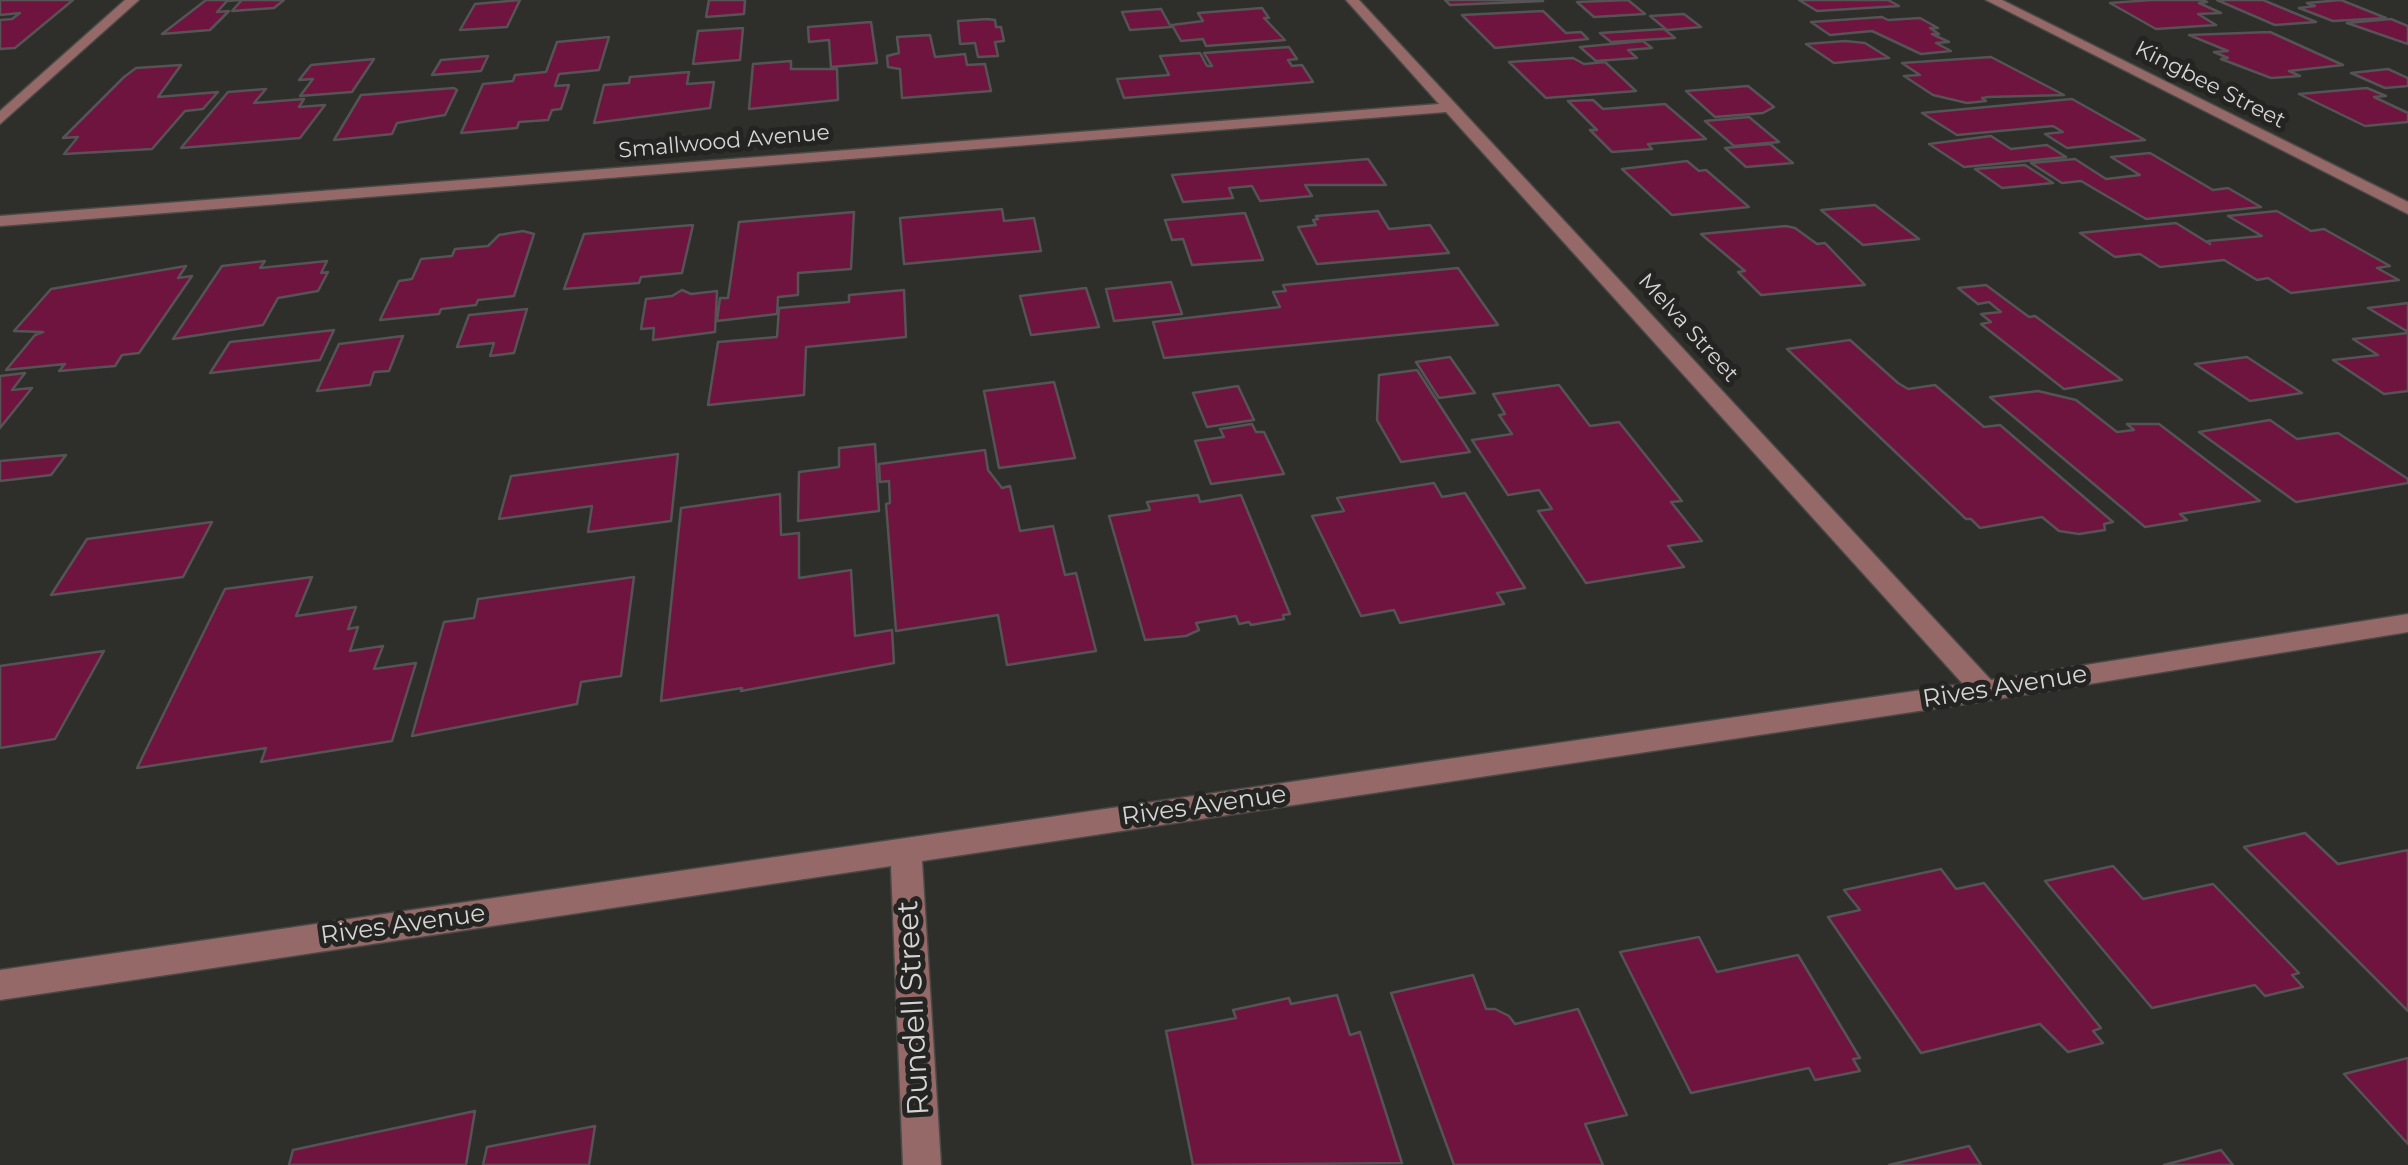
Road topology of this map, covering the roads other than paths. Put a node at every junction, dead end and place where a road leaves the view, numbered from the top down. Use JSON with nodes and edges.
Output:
{"nodes":[{"id":1,"x":133,"y":0,"type":"edge"},
{"id":2,"x":1352,"y":0,"type":"edge"},
{"id":3,"x":1992,"y":0,"type":"edge"},
{"id":4,"x":1452,"y":106,"type":"junction"},
{"id":5,"x":0,"y":119,"type":"edge"},
{"id":6,"x":2408,"y":209,"type":"edge"},
{"id":7,"x":0,"y":221,"type":"edge"},
{"id":8,"x":2408,"y":623,"type":"edge"},
{"id":9,"x":1986,"y":690,"type":"junction"},
{"id":10,"x":906,"y":850,"type":"junction"},
{"id":11,"x":0,"y":985,"type":"edge"},
{"id":12,"x":922,"y":1165,"type":"edge"}],
"edges":[{"from":1,"to":5,"type":"street"},
{"from":2,"to":4,"type":"street","name":"Melva Street"},
{"from":3,"to":6,"type":"street","name":"Kingbee Street"},
{"from":4,"to":7,"type":"street","name":"Smallwood Avenue"},
{"from":4,"to":9,"type":"street","name":"Melva Street"},
{"from":8,"to":9,"type":"street","name":"Rives Avenue"},
{"from":9,"to":10,"type":"street","name":"Rives Avenue"},
{"from":10,"to":11,"type":"street","name":"Rives Avenue"},
{"from":10,"to":12,"type":"street","name":"Rundell Street"}]}
